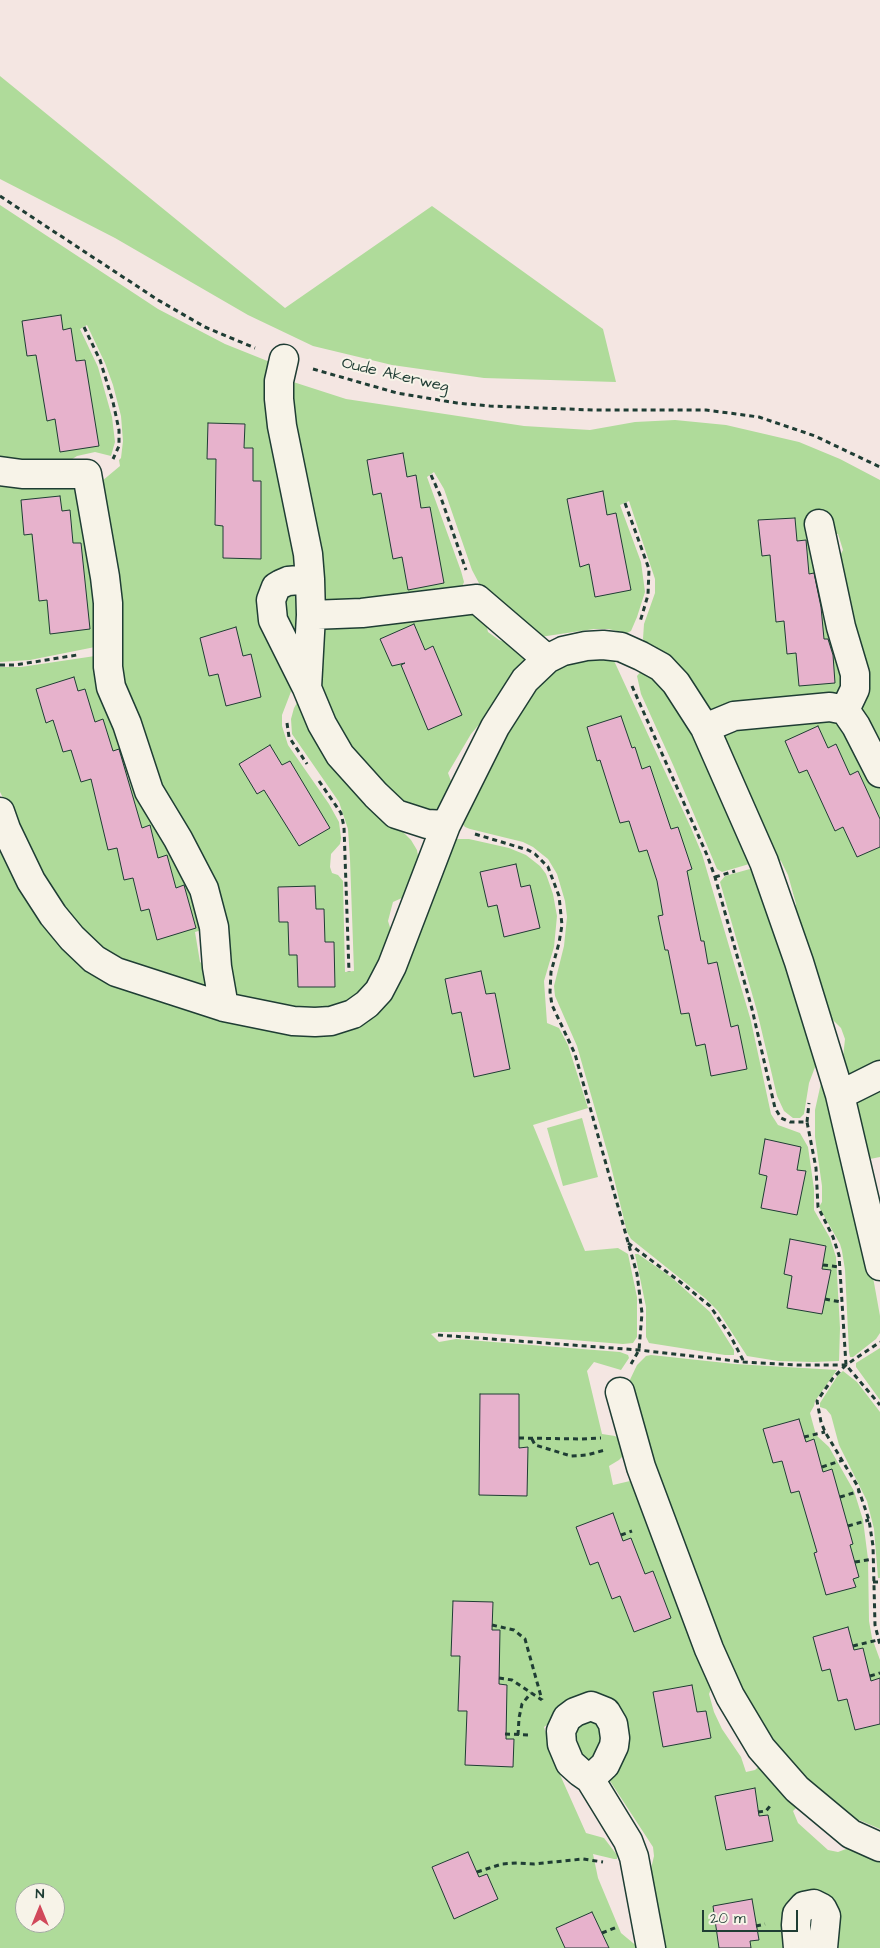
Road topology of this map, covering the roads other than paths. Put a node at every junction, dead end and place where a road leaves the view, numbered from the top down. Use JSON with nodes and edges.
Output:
{"nodes":[{"id":1,"x":284,"y":359,"type":"road end"},
{"id":2,"x":0,"y":471,"type":"edge"},
{"id":3,"x":819,"y":524,"type":"dead end"},
{"id":4,"x":310,"y":579,"type":"junction"},
{"id":5,"x":311,"y":615,"type":"junction"},
{"id":6,"x":547,"y":659,"type":"junction"},
{"id":7,"x":307,"y":688,"type":"junction"},
{"id":8,"x":845,"y":710,"type":"junction"},
{"id":9,"x":705,"y":728,"type":"junction"},
{"id":10,"x":880,"y":773,"type":"edge"},
{"id":11,"x":0,"y":812,"type":"edge"},
{"id":12,"x":446,"y":826,"type":"junction"},
{"id":13,"x":224,"y":1007,"type":"junction"},
{"id":14,"x":880,"y":1075,"type":"edge"},
{"id":15,"x":840,"y":1095,"type":"junction"},
{"id":16,"x":872,"y":1188,"type":"edge"},
{"id":17,"x":880,"y":1266,"type":"edge"},
{"id":18,"x":620,"y":1392,"type":"road end"},
{"id":19,"x":590,"y":1779,"type":"dead end"},
{"id":20,"x":880,"y":1847,"type":"edge"},
{"id":21,"x":651,"y":1948,"type":"edge"},
{"id":22,"x":798,"y":1948,"type":"edge"},
{"id":23,"x":823,"y":1948,"type":"edge"}],
"edges":[{"from":1,"to":4,"type":"lane"},
{"from":2,"to":13,"type":"lane"},
{"from":3,"to":8,"type":"lane"},
{"from":4,"to":5,"type":"lane"},
{"from":4,"to":7,"type":"lane"},
{"from":5,"to":6,"type":"lane"},
{"from":5,"to":7,"type":"lane"},
{"from":6,"to":9,"type":"lane"},
{"from":6,"to":12,"type":"lane"},
{"from":7,"to":12,"type":"lane"},
{"from":8,"to":9,"type":"lane"},
{"from":8,"to":10,"type":"lane"},
{"from":9,"to":15,"type":"lane"},
{"from":11,"to":13,"type":"lane"},
{"from":12,"to":13,"type":"lane"},
{"from":14,"to":15,"type":"lane"},
{"from":15,"to":16,"type":"lane"},
{"from":16,"to":17,"type":"lane"},
{"from":18,"to":20,"type":"lane"},
{"from":19,"to":21,"type":"lane"},
{"from":22,"to":23,"type":"lane"}]}
